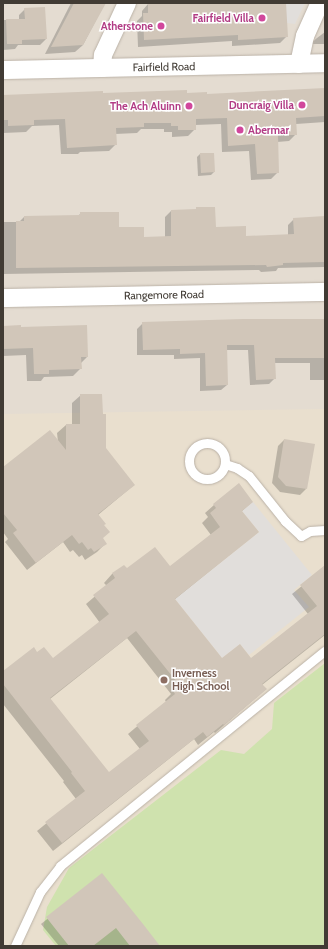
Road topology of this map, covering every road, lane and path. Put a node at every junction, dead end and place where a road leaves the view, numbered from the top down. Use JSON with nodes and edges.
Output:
{"nodes":[{"id":1,"x":127,"y":3,"type":"edge"},
{"id":2,"x":320,"y":3,"type":"edge"},
{"id":3,"x":299,"y":64,"type":"junction"},
{"id":4,"x":325,"y":64,"type":"edge"},
{"id":5,"x":102,"y":68,"type":"junction"},
{"id":6,"x":3,"y":70,"type":"edge"},
{"id":7,"x":325,"y":292,"type":"edge"},
{"id":8,"x":3,"y":298,"type":"edge"},
{"id":9,"x":225,"y":464,"type":"dead end"},
{"id":10,"x":325,"y":530,"type":"edge"},
{"id":11,"x":325,"y":651,"type":"edge"},
{"id":12,"x":15,"y":946,"type":"edge"}],
"edges":[{"from":1,"to":5,"type":"street"},
{"from":2,"to":3,"type":"street"},
{"from":3,"to":4,"type":"street","name":"Fairfield Road"},
{"from":3,"to":5,"type":"street","name":"Fairfield Road"},
{"from":5,"to":6,"type":"street","name":"Fairfield Road"},
{"from":7,"to":8,"type":"street","name":"Rangemore Road"},
{"from":9,"to":10,"type":"lane"},
{"from":11,"to":12,"type":"lane"}]}
